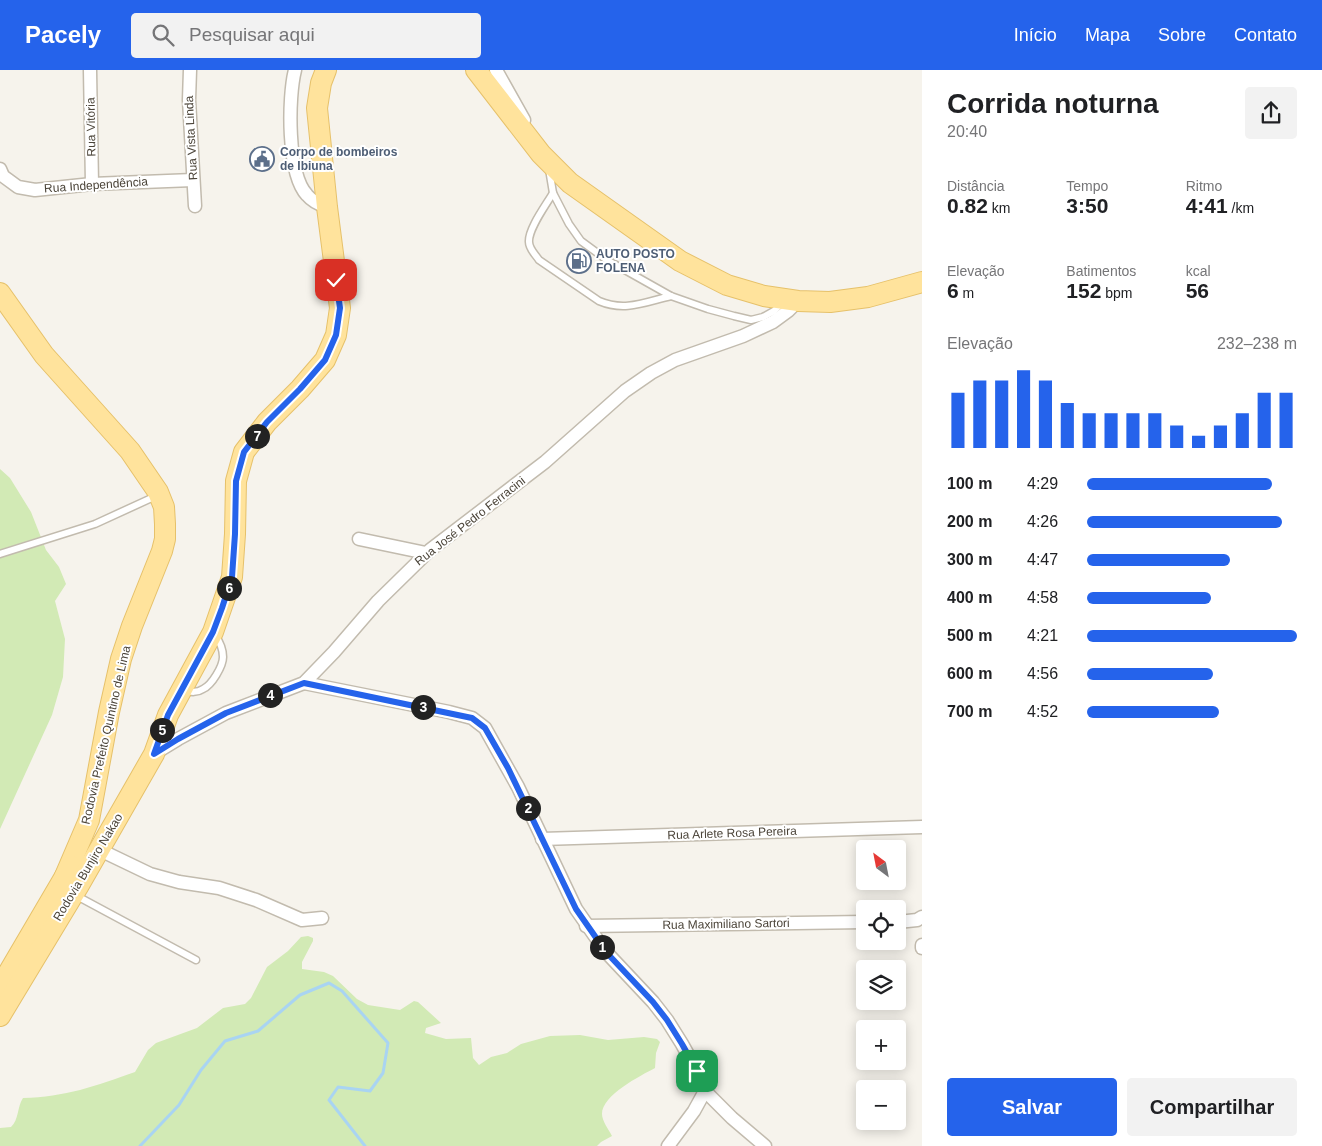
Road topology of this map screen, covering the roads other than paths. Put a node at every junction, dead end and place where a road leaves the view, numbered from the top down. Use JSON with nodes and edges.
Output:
{"nodes":[{"id":1,"x":90,"y":70,"type":"edge"},
{"id":2,"x":190,"y":70,"type":"edge"},
{"id":3,"x":295,"y":70,"type":"edge"},
{"id":4,"x":326,"y":70,"type":"edge"},
{"id":5,"x":476,"y":70,"type":"edge"},
{"id":6,"x":496,"y":70,"type":"edge"},
{"id":7,"x":544,"y":157,"type":"junction"},
{"id":8,"x":2,"y":173,"type":"edge"},
{"id":9,"x":193,"y":180,"type":"junction"},
{"id":10,"x":92,"y":184,"type":"junction"},
{"id":11,"x":553,"y":193,"type":"junction"},
{"id":12,"x":195,"y":206,"type":"dead end"},
{"id":13,"x":327,"y":208,"type":"junction"},
{"id":14,"x":922,"y":271,"type":"edge"},
{"id":15,"x":922,"y":282,"type":"edge"},
{"id":16,"x":0,"y":293,"type":"edge"},
{"id":17,"x":671,"y":296,"type":"junction"},
{"id":18,"x":868,"y":297,"type":"junction"},
{"id":19,"x":791,"y":300,"type":"junction"},
{"id":20,"x":159,"y":495,"type":"junction"},
{"id":21,"x":359,"y":539,"type":"dead end"},
{"id":22,"x":0,"y":554,"type":"edge"},
{"id":23,"x":426,"y":554,"type":"junction"},
{"id":24,"x":304,"y":683,"type":"junction"},
{"id":25,"x":168,"y":715,"type":"junction"},
{"id":26,"x":154,"y":754,"type":"junction"},
{"id":27,"x":100,"y":764,"type":"junction"},
{"id":28,"x":102,"y":817,"type":"junction"},
{"id":29,"x":922,"y":828,"type":"edge"},
{"id":30,"x":542,"y":838,"type":"junction"},
{"id":31,"x":100,"y":850,"type":"junction"},
{"id":32,"x":70,"y":885,"type":"junction"},
{"id":33,"x":922,"y":917,"type":"edge"},
{"id":34,"x":322,"y":918,"type":"dead end"},
{"id":35,"x":906,"y":921,"type":"edge"},
{"id":36,"x":856,"y":922,"type":"edge"},
{"id":37,"x":54,"y":924,"type":"junction"},
{"id":38,"x":586,"y":926,"type":"junction"},
{"id":39,"x":196,"y":960,"type":"dead end"},
{"id":40,"x":0,"y":987,"type":"edge"},
{"id":41,"x":0,"y":1016,"type":"edge"},
{"id":42,"x":705,"y":1091,"type":"junction"},
{"id":43,"x":668,"y":1146,"type":"edge"},
{"id":44,"x":765,"y":1146,"type":"edge"}],
"edges":[{"from":1,"to":10,"type":"street","name":"Rua Vitória"},
{"from":2,"to":9,"type":"street","name":"Rua Vista Linda"},
{"from":3,"to":13,"type":"street"},
{"from":4,"to":13,"type":"main road","name":"Rodovia Bunjiro Nakao"},
{"from":5,"to":7,"type":"main road"},
{"from":6,"to":7,"type":"street"},
{"from":7,"to":11,"type":"lane"},
{"from":7,"to":19,"type":"main road"},
{"from":8,"to":10,"type":"street","name":"Rua Independência"},
{"from":9,"to":10,"type":"street","name":"Rua Independência"},
{"from":9,"to":12,"type":"street","name":"Rua Vista Linda"},
{"from":11,"to":17,"type":"lane"},
{"from":11,"to":17,"type":"lane"},
{"from":13,"to":25,"type":"main road","name":"Rodovia Bunjiro Nakao"},
{"from":14,"to":18,"type":"main road"},
{"from":15,"to":18,"type":"main road"},
{"from":16,"to":20,"type":"main road","name":"Rodovia Prefeito Quintino de Lima"},
{"from":17,"to":19,"type":"lane"},
{"from":18,"to":19,"type":"main road"},
{"from":19,"to":23,"type":"street","name":"Rua José Pedro Ferracini"},
{"from":20,"to":22,"type":"lane"},
{"from":20,"to":27,"type":"main road","name":"Rodovia Prefeito Quintino de Lima"},
{"from":21,"to":23,"type":"street"},
{"from":23,"to":24,"type":"street","name":"Rua José Pedro Ferracini"},
{"from":24,"to":26,"type":"street","name":"Rua José Pedro Ferracini"},
{"from":24,"to":30,"type":"street"},
{"from":25,"to":26,"type":"main road","name":"Rodovia Bunjiro Nakao"},
{"from":25,"to":28,"type":"main road","name":"Rodovia Bunjiro Nakao"},
{"from":26,"to":31,"type":"main road","name":"Rodovia Bunjiro Nakao"},
{"from":27,"to":28,"type":"main road"},
{"from":27,"to":32,"type":"main road","name":"Rodovia Prefeito Quintino de Lima"},
{"from":28,"to":32,"type":"main road","name":"Rodovia Bunjiro Nakao"},
{"from":28,"to":37,"type":"main road"},
{"from":29,"to":30,"type":"street","name":"Rua Arlete Rosa Pereira"},
{"from":30,"to":38,"type":"street"},
{"from":31,"to":32,"type":"main road","name":"Rodovia Bunjiro Nakao"},
{"from":31,"to":34,"type":"street"},
{"from":32,"to":37,"type":"main road","name":"Rodovia Bunjiro Nakao"},
{"from":32,"to":39,"type":"lane"},
{"from":32,"to":40,"type":"main road","name":"Rodovia Bunjiro Nakao"},
{"from":33,"to":35,"type":"street"},
{"from":36,"to":38,"type":"street","name":"Rua Maximiliano Sartori"},
{"from":37,"to":41,"type":"main road","name":"Rodovia Bunjiro Nakao"},
{"from":38,"to":42,"type":"street"},
{"from":42,"to":43,"type":"street"},
{"from":42,"to":44,"type":"street"}]}
